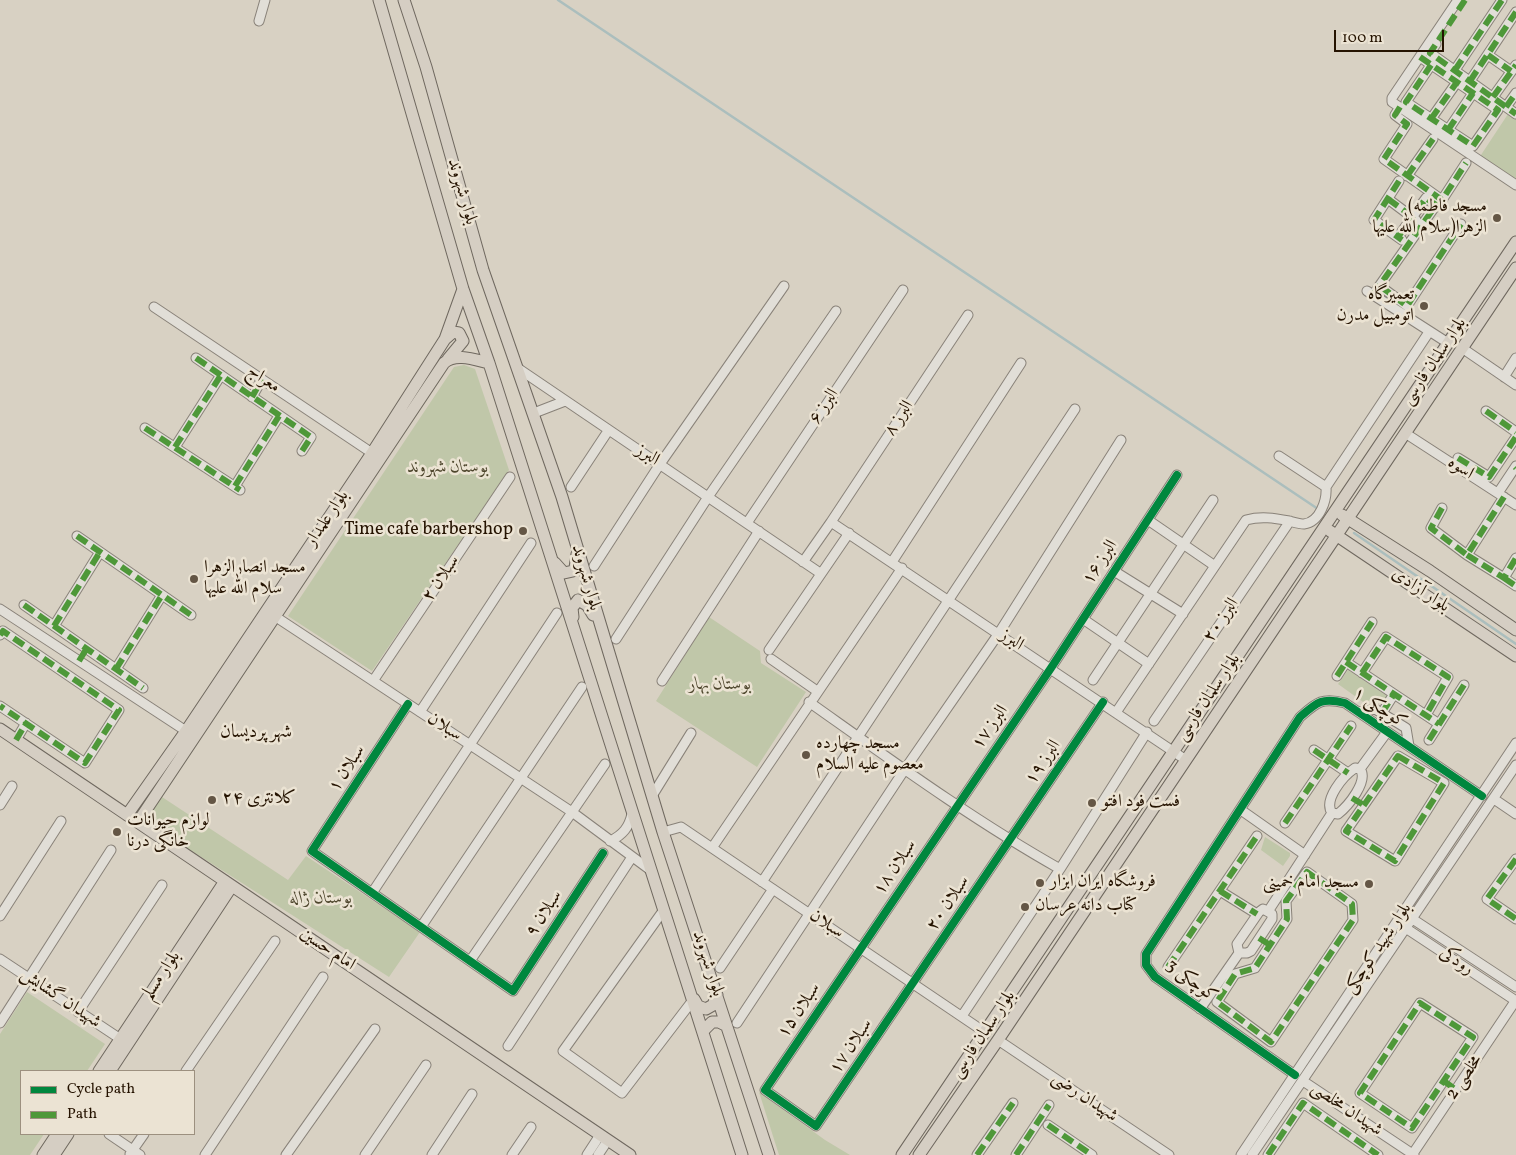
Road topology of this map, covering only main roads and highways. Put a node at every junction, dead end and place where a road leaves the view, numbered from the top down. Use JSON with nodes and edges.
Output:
{"nodes":[{"id":1,"x":379,"y":0,"type":"edge"},
{"id":2,"x":404,"y":0,"type":"edge"},
{"id":3,"x":1516,"y":242,"type":"edge"},
{"id":4,"x":1516,"y":268,"type":"edge"},
{"id":5,"x":462,"y":289,"type":"junction"},
{"id":6,"x":445,"y":339,"type":"junction"},
{"id":7,"x":448,"y":359,"type":"junction"},
{"id":8,"x":490,"y":363,"type":"junction"},
{"id":9,"x":1354,"y":481,"type":"junction"},
{"id":10,"x":1367,"y":489,"type":"junction"},
{"id":11,"x":1335,"y":510,"type":"junction"},
{"id":12,"x":1348,"y":518,"type":"junction"},
{"id":13,"x":1324,"y":527,"type":"junction"},
{"id":14,"x":1336,"y":535,"type":"junction"},
{"id":15,"x":577,"y":549,"type":"junction"},
{"id":16,"x":552,"y":557,"type":"junction"},
{"id":17,"x":1303,"y":559,"type":"junction"},
{"id":18,"x":1316,"y":567,"type":"junction"},
{"id":19,"x":266,"y":611,"type":"junction"},
{"id":20,"x":276,"y":617,"type":"junction"},
{"id":21,"x":600,"y":627,"type":"junction"},
{"id":22,"x":574,"y":628,"type":"junction"},
{"id":23,"x":1516,"y":630,"type":"edge"},
{"id":24,"x":1516,"y":656,"type":"edge"},
{"id":25,"x":0,"y":729,"type":"edge"},
{"id":26,"x":127,"y":815,"type":"junction"},
{"id":27,"x":138,"y":822,"type":"junction"},
{"id":28,"x":229,"y":884,"type":"junction"},
{"id":29,"x":717,"y":995,"type":"junction"},
{"id":30,"x":692,"y":998,"type":"junction"},
{"id":31,"x":725,"y":1025,"type":"junction"},
{"id":32,"x":703,"y":1031,"type":"junction"},
{"id":33,"x":124,"y":1042,"type":"junction"},
{"id":34,"x":100,"y":1070,"type":"edge"},
{"id":35,"x":110,"y":1070,"type":"edge"},
{"id":36,"x":57,"y":1135,"type":"edge"},
{"id":37,"x":67,"y":1135,"type":"edge"},
{"id":38,"x":43,"y":1155,"type":"edge"},
{"id":39,"x":54,"y":1155,"type":"edge"},
{"id":40,"x":630,"y":1155,"type":"edge"},
{"id":41,"x":742,"y":1155,"type":"edge"},
{"id":42,"x":769,"y":1155,"type":"edge"},
{"id":43,"x":902,"y":1155,"type":"edge"},
{"id":44,"x":919,"y":1155,"type":"edge"}],
"edges":[{"from":1,"to":5,"type":"main road","name":"بلوار شهروند"},
{"from":2,"to":15,"type":"main road","name":"بلوار شهروند"},
{"from":3,"to":9,"type":"main road","name":"بلوار سلمان فارسی"},
{"from":4,"to":10,"type":"main road","name":"بلوار سلمان فارسی"},
{"from":5,"to":6,"type":"main road","name":"بلوار علمدار"},
{"from":5,"to":8,"type":"main road","name":"بلوار شهروند"},
{"from":6,"to":7,"type":"main road","name":"بلوار علمدار"},
{"from":6,"to":19,"type":"main road","name":"بلوار علمدار"},
{"from":7,"to":8,"type":"main road"},
{"from":7,"to":20,"type":"main road","name":"بلوار علمدار"},
{"from":8,"to":16,"type":"main road","name":"بلوار شهروند"},
{"from":9,"to":10,"type":"main road"},
{"from":9,"to":11,"type":"main road","name":"بلوار سلمان فارسی"},
{"from":10,"to":12,"type":"main road","name":"بلوار سلمان فارسی"},
{"from":11,"to":12,"type":"main road","name":"بلوار آزادی"},
{"from":11,"to":13,"type":"main road","name":"بلوار سلمان فارسی"},
{"from":12,"to":14,"type":"main road","name":"بلوار سلمان فارسی"},
{"from":12,"to":23,"type":"main road","name":"بلوار آزادی"},
{"from":13,"to":14,"type":"main road","name":"بلوار آزادی"},
{"from":13,"to":17,"type":"main road","name":"بلوار سلمان فارسی"},
{"from":14,"to":18,"type":"main road","name":"بلوار سلمان فارسی"},
{"from":14,"to":24,"type":"main road","name":"بلوار آزادی"},
{"from":15,"to":16,"type":"main road"},
{"from":15,"to":21,"type":"main road","name":"بلوار شهروند"},
{"from":16,"to":22,"type":"main road","name":"بلوار شهروند"},
{"from":17,"to":18,"type":"main road"},
{"from":17,"to":43,"type":"main road","name":"بلوار سلمان فارسی"},
{"from":18,"to":44,"type":"main road","name":"بلوار سلمان فارسی"},
{"from":19,"to":20,"type":"main road"},
{"from":19,"to":26,"type":"main road","name":"بلوار علمدار"},
{"from":20,"to":27,"type":"main road","name":"بلوار علمدار"},
{"from":21,"to":22,"type":"main road"},
{"from":21,"to":29,"type":"main road","name":"بلوار شهروند"},
{"from":22,"to":30,"type":"main road","name":"بلوار شهروند"},
{"from":25,"to":26,"type":"main road","name":"امام حسین"},
{"from":26,"to":27,"type":"main road","name":"امام حسین"},
{"from":27,"to":28,"type":"main road","name":"امام حسین"},
{"from":28,"to":33,"type":"main road","name":"بلوار مسلم"},
{"from":28,"to":40,"type":"main road","name":"امام حسین"},
{"from":29,"to":30,"type":"main road"},
{"from":29,"to":31,"type":"main road","name":"بلوار شهروند"},
{"from":30,"to":32,"type":"main road","name":"بلوار شهروند"},
{"from":31,"to":32,"type":"main road"},
{"from":31,"to":42,"type":"main road","name":"بلوار شهروند"},
{"from":32,"to":41,"type":"main road","name":"بلوار شهروند"},
{"from":33,"to":34,"type":"main road","name":"بلوار مسلم"},
{"from":33,"to":35,"type":"main road","name":"بلوار مسلم"},
{"from":36,"to":38,"type":"main road"},
{"from":37,"to":39,"type":"main road"}]}
